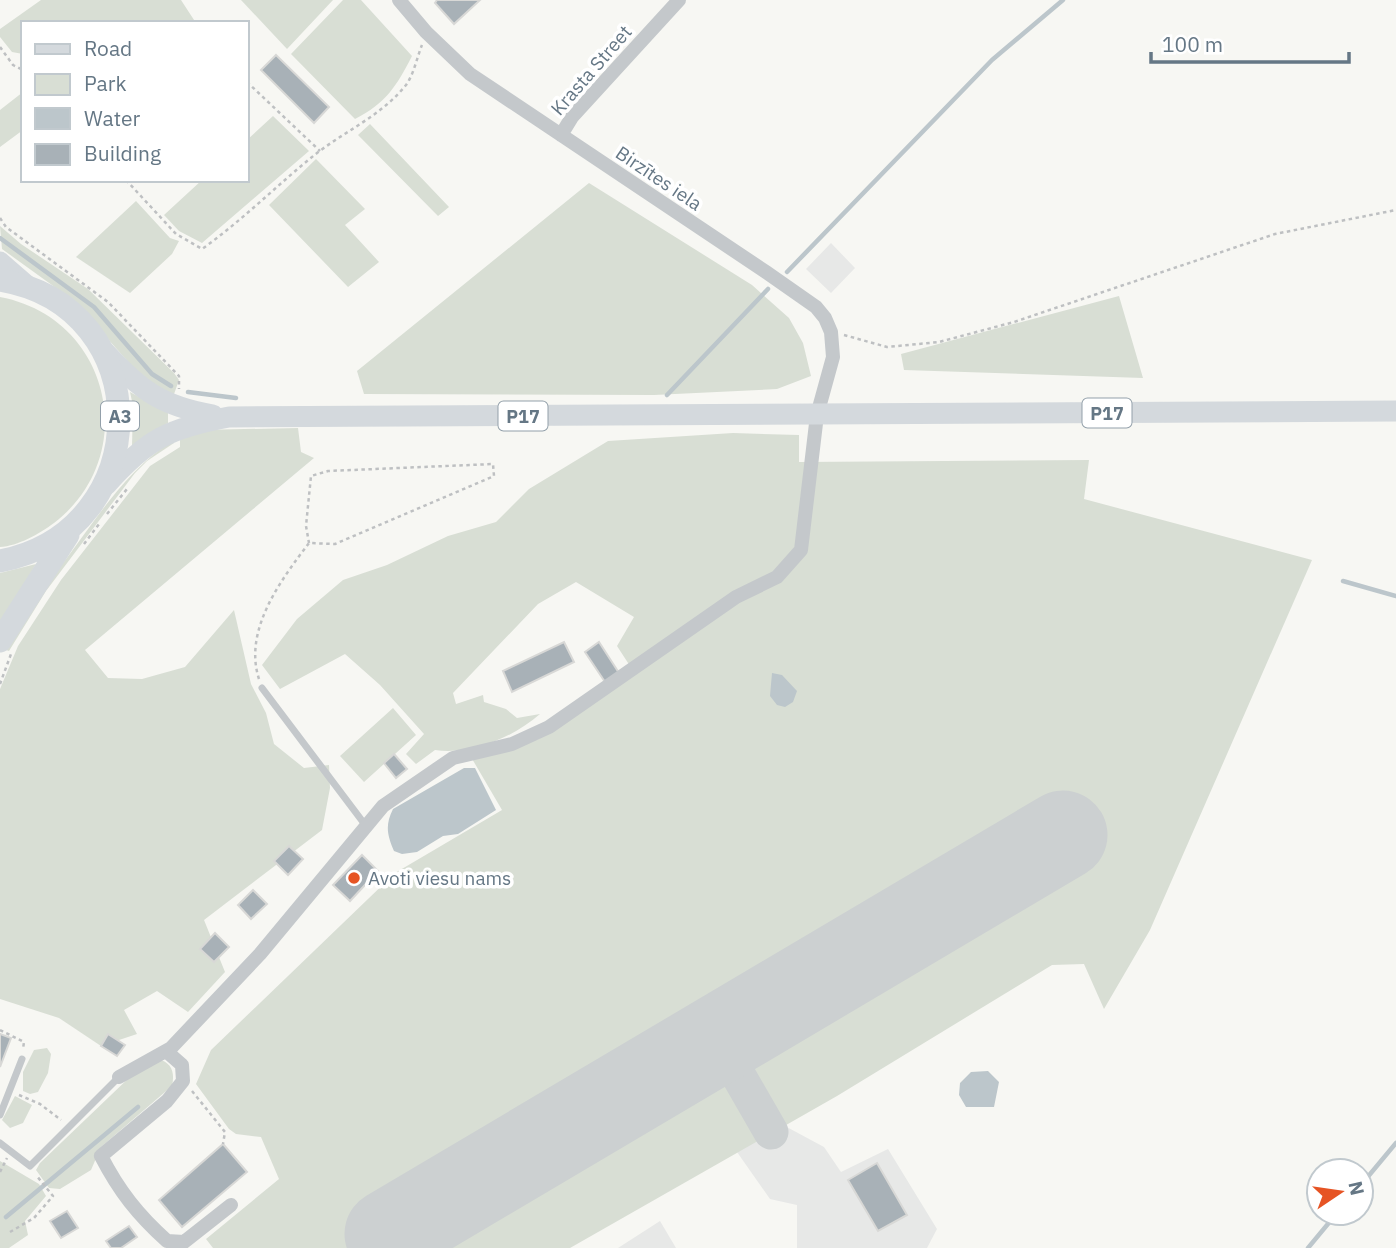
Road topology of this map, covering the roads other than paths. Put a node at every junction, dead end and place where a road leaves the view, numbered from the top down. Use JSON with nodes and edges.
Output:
{"nodes":[{"id":1,"x":399,"y":0,"type":"edge"},
{"id":2,"x":679,"y":0,"type":"edge"},
{"id":3,"x":561,"y":135,"type":"junction"},
{"id":4,"x":0,"y":261,"type":"edge"},
{"id":5,"x":0,"y":280,"type":"edge"},
{"id":6,"x":32,"y":288,"type":"junction"},
{"id":7,"x":100,"y":348,"type":"junction"},
{"id":8,"x":1396,"y":411,"type":"edge"},
{"id":9,"x":817,"y":415,"type":"junction"},
{"id":10,"x":229,"y":418,"type":"junction"},
{"id":11,"x":104,"y":486,"type":"junction"},
{"id":12,"x":77,"y":522,"type":"junction"},
{"id":13,"x":0,"y":561,"type":"edge"},
{"id":14,"x":8,"y":643,"type":"edge"},
{"id":15,"x":262,"y":688,"type":"road end"},
{"id":16,"x":366,"y":826,"type":"junction"},
{"id":17,"x":166,"y":1051,"type":"junction"},
{"id":18,"x":22,"y":1059,"type":"road end"},
{"id":19,"x":119,"y":1077,"type":"joint"},
{"id":20,"x":0,"y":1115,"type":"edge"},
{"id":21,"x":0,"y":1143,"type":"edge"},
{"id":22,"x":231,"y":1205,"type":"dead end"}],
"edges":[{"from":1,"to":3,"type":"street","name":"Birzītes iela"},
{"from":2,"to":3,"type":"street","name":"Krasta Street"},
{"from":3,"to":9,"type":"street","name":"Birzītes iela"},
{"from":4,"to":6,"type":"main road"},
{"from":5,"to":6,"type":"highway","number":"A3"},
{"from":6,"to":7,"type":"highway","number":"A3"},
{"from":7,"to":10,"type":"main road","number":"P17"},
{"from":7,"to":11,"type":"highway","number":"A3"},
{"from":8,"to":9,"type":"main road","number":"P17"},
{"from":9,"to":10,"type":"main road","number":"P17"},
{"from":9,"to":16,"type":"street"},
{"from":10,"to":11,"type":"main road","number":"P17"},
{"from":11,"to":12,"type":"highway","number":"A3"},
{"from":12,"to":13,"type":"highway","number":"A3"},
{"from":12,"to":14,"type":"highway","number":"A3"},
{"from":15,"to":16,"type":"lane"},
{"from":16,"to":17,"type":"street"},
{"from":17,"to":19,"type":"street"},
{"from":17,"to":22,"type":"street"},
{"from":18,"to":20,"type":"lane"},
{"from":19,"to":21,"type":"lane"}]}
